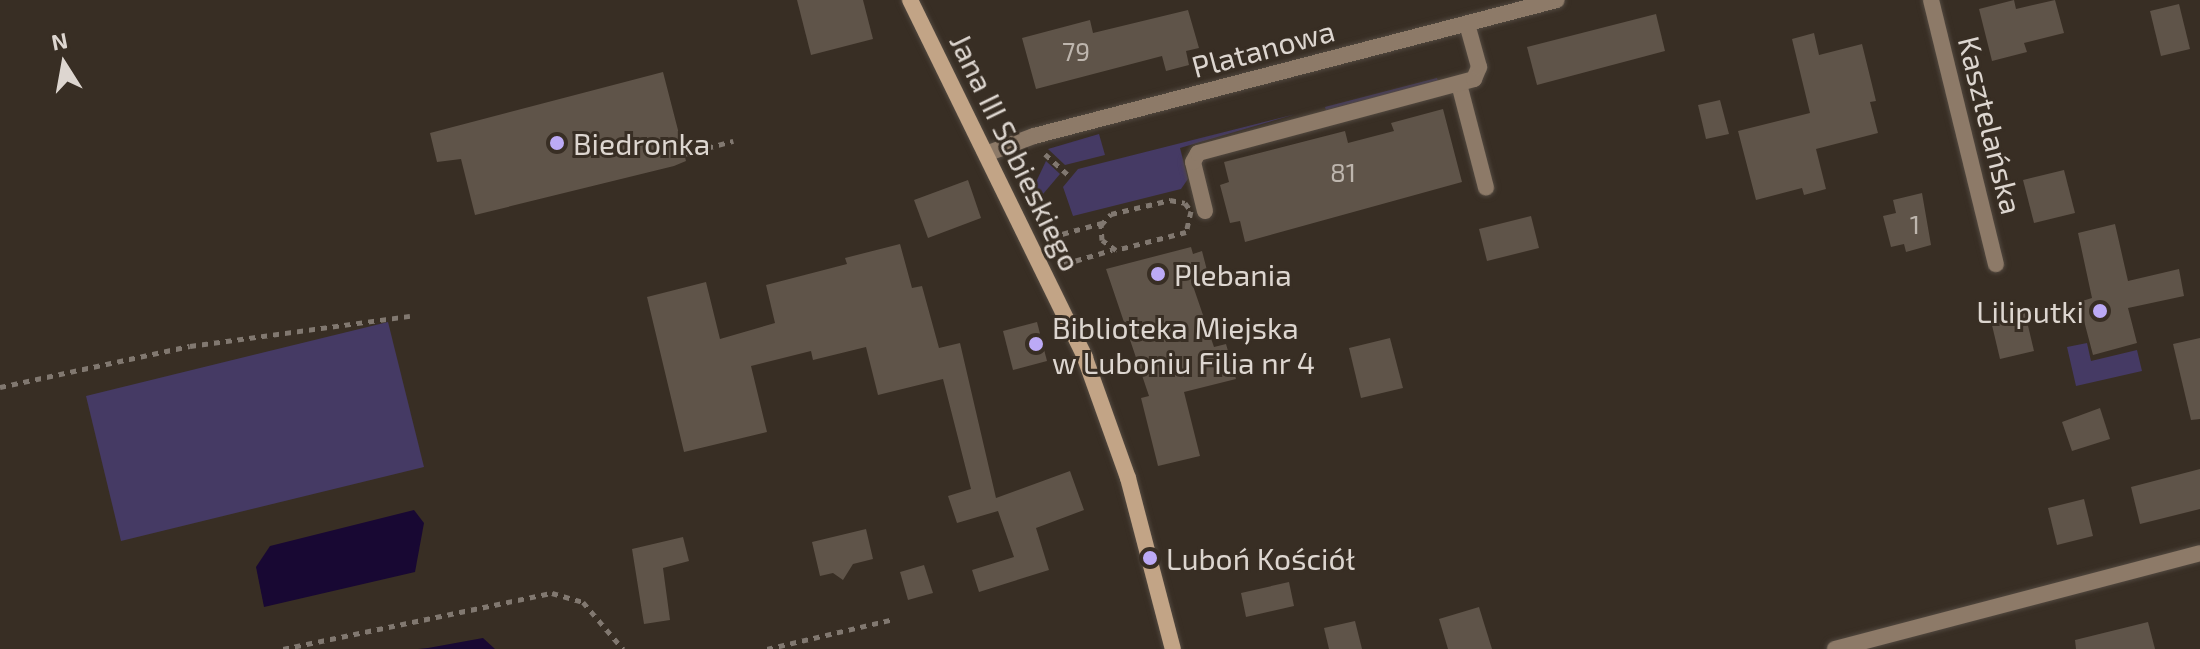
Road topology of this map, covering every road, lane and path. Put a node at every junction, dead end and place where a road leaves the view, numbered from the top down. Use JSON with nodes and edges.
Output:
{"nodes":[{"id":1,"x":910,"y":0,"type":"edge"},
{"id":2,"x":1557,"y":0,"type":"edge"},
{"id":3,"x":1931,"y":0,"type":"edge"},
{"id":4,"x":1467,"y":24,"type":"junction"},
{"id":5,"x":1459,"y":84,"type":"junction"},
{"id":6,"x":733,"y":141,"type":"dead end"},
{"id":7,"x":684,"y":154,"type":"dead end"},
{"id":8,"x":986,"y":154,"type":"junction"},
{"id":9,"x":1042,"y":158,"type":"dead end"},
{"id":10,"x":1067,"y":174,"type":"dead end"},
{"id":11,"x":1486,"y":188,"type":"dead end"},
{"id":12,"x":1205,"y":211,"type":"dead end"},
{"id":13,"x":1103,"y":223,"type":"junction"},
{"id":14,"x":1051,"y":237,"type":"dead end"},
{"id":15,"x":1113,"y":249,"type":"junction"},
{"id":16,"x":1064,"y":264,"type":"dead end"},
{"id":17,"x":1996,"y":264,"type":"dead end"},
{"id":18,"x":410,"y":316,"type":"dead end"},
{"id":19,"x":0,"y":387,"type":"edge"},
{"id":20,"x":2200,"y":553,"type":"edge"},
{"id":21,"x":894,"y":619,"type":"dead end"},
{"id":22,"x":283,"y":649,"type":"edge"},
{"id":23,"x":623,"y":649,"type":"edge"},
{"id":24,"x":767,"y":649,"type":"edge"},
{"id":25,"x":1173,"y":649,"type":"edge"},
{"id":26,"x":1835,"y":649,"type":"edge"}],
"edges":[{"from":1,"to":8,"type":"street","name":"Jana III Sobieskiego"},
{"from":2,"to":4,"type":"street","name":"Platanowa"},
{"from":3,"to":17,"type":"street","name":"Kasztelańska"},
{"from":4,"to":5,"type":"street"},
{"from":4,"to":8,"type":"street","name":"Platanowa"},
{"from":5,"to":11,"type":"street"},
{"from":5,"to":12,"type":"street"},
{"from":6,"to":7,"type":"path"},
{"from":8,"to":25,"type":"street","name":"Jana III Sobieskiego"},
{"from":9,"to":10,"type":"path"},
{"from":13,"to":14,"type":"path"},
{"from":13,"to":15,"type":"path"},
{"from":13,"to":15,"type":"path"},
{"from":15,"to":16,"type":"path"},
{"from":18,"to":19,"type":"path"},
{"from":20,"to":26,"type":"street"},
{"from":21,"to":24,"type":"path"},
{"from":22,"to":23,"type":"path"}]}
